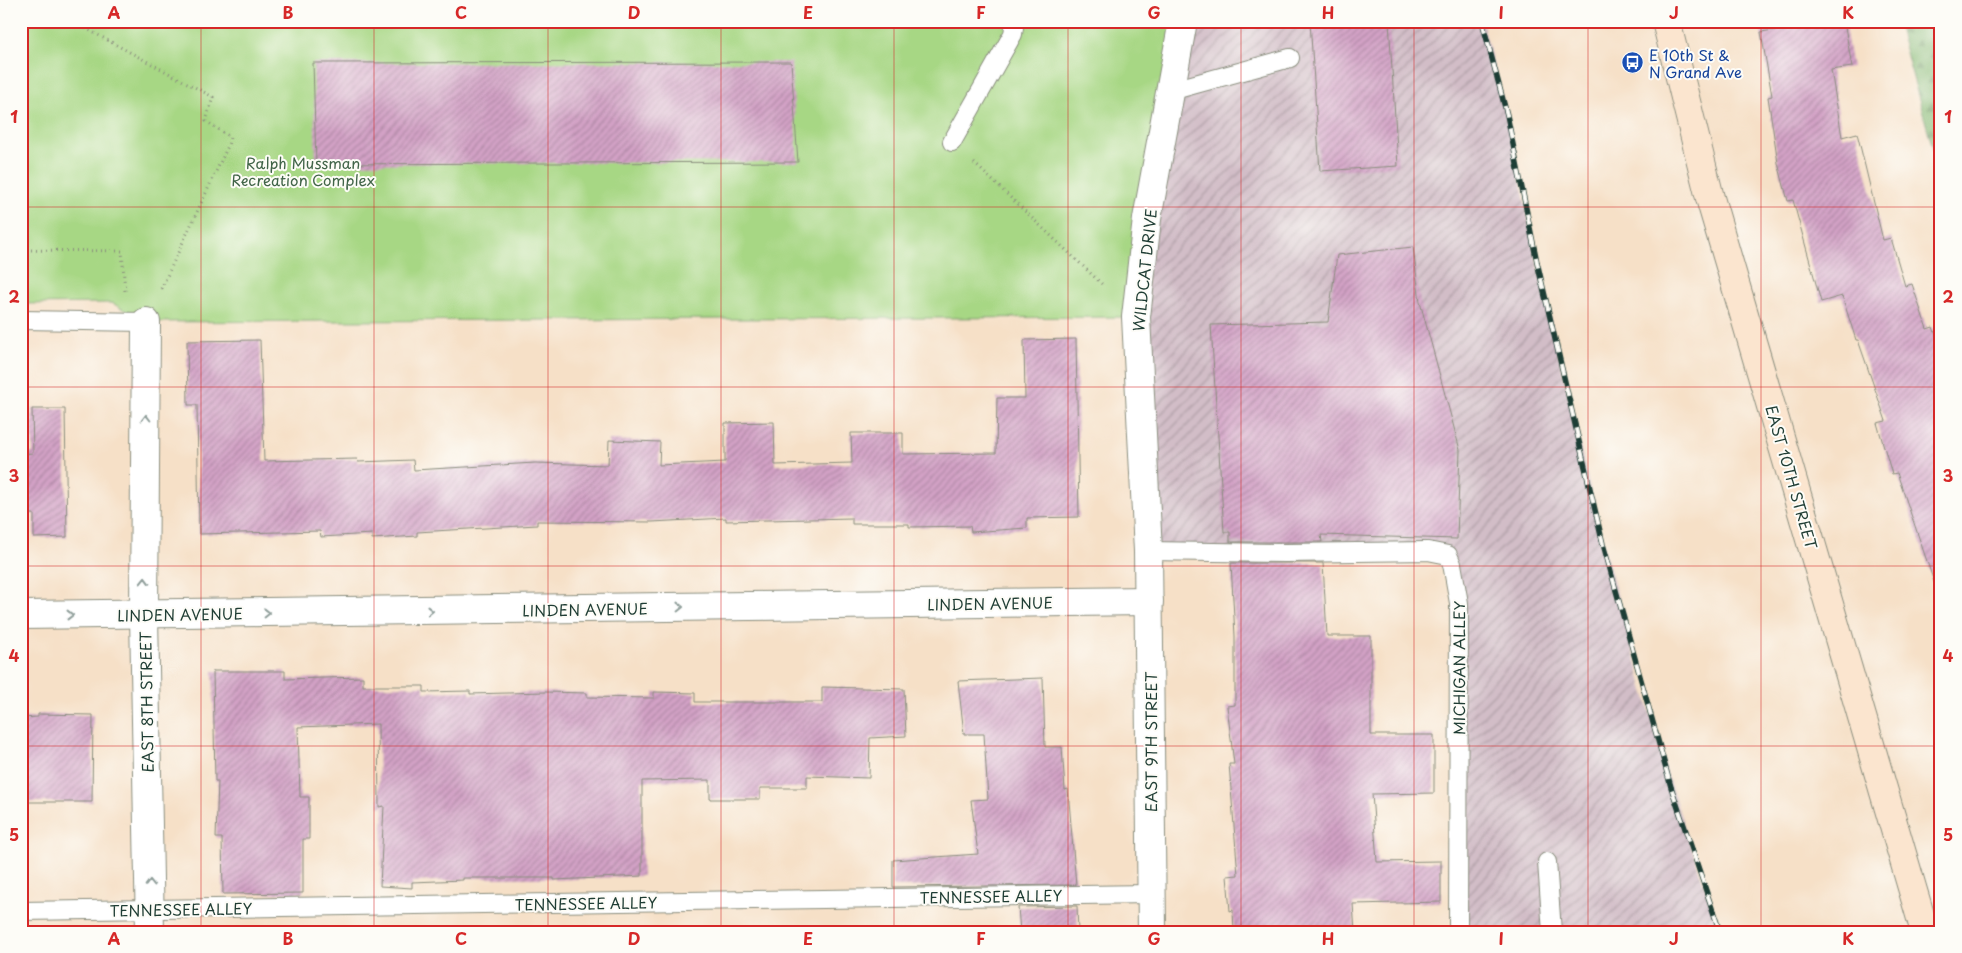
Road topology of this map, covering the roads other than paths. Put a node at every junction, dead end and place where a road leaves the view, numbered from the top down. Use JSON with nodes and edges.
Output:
{"nodes":[{"id":1,"x":1015,"y":21,"type":"edge"},
{"id":2,"x":1182,"y":21,"type":"edge"},
{"id":3,"x":1666,"y":21,"type":"edge"},
{"id":4,"x":1290,"y":58,"type":"dead end"},
{"id":5,"x":1170,"y":91,"type":"junction"},
{"id":6,"x":952,"y":142,"type":"road end"},
{"id":7,"x":21,"y":320,"type":"edge"},
{"id":8,"x":146,"y":322,"type":"joint"},
{"id":9,"x":1148,"y":551,"type":"junction"},
{"id":10,"x":1149,"y":601,"type":"junction"},
{"id":11,"x":21,"y":615,"type":"edge"},
{"id":12,"x":144,"y":615,"type":"junction"},
{"id":13,"x":1547,"y":862,"type":"dead end"},
{"id":14,"x":1151,"y":894,"type":"junction"},
{"id":15,"x":21,"y":911,"type":"edge"},
{"id":16,"x":150,"y":921,"type":"edge"},
{"id":17,"x":1152,"y":932,"type":"edge"},
{"id":18,"x":1458,"y":932,"type":"edge"},
{"id":19,"x":1552,"y":932,"type":"edge"},
{"id":20,"x":1925,"y":932,"type":"edge"}],
"edges":[{"from":1,"to":6,"type":"lane"},
{"from":2,"to":5,"type":"street","name":"WILDCAT DRIVE"},
{"from":3,"to":20,"type":"main road","name":"EAST 10TH STREET"},
{"from":4,"to":5,"type":"lane"},
{"from":5,"to":9,"type":"street","name":"WILDCAT DRIVE"},
{"from":7,"to":8,"type":"lane"},
{"from":12,"to":8,"type":"street","name":"EAST 8TH STREET","one_way":true},
{"from":9,"to":10,"type":"street","name":"EAST 9TH STREET"},
{"from":9,"to":18,"type":"lane","name":"MICHIGAN ALLEY"},
{"from":12,"to":10,"type":"street","name":"LINDEN AVENUE","one_way":true},
{"from":10,"to":14,"type":"street","name":"EAST 9TH STREET"},
{"from":11,"to":12,"type":"street","name":"LINDEN AVENUE","one_way":true},
{"from":16,"to":12,"type":"street","name":"EAST 8TH STREET","one_way":true},
{"from":13,"to":19,"type":"lane"},
{"from":14,"to":16,"type":"lane","name":"TENNESSEE ALLEY"},
{"from":14,"to":17,"type":"street","name":"EAST 9TH STREET"},
{"from":15,"to":16,"type":"lane","name":"TENNESSEE ALLEY"}]}
